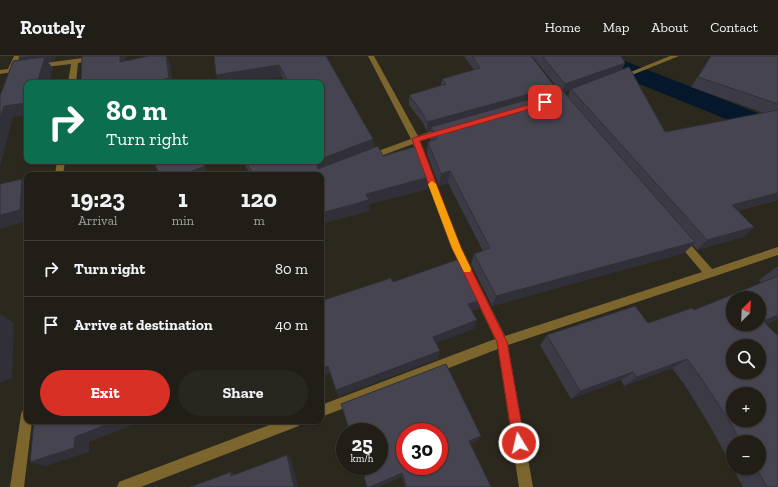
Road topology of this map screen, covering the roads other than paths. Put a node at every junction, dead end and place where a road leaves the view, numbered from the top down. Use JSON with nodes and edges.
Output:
{"nodes":[{"id":1,"x":17,"y":56,"type":"edge"},
{"id":2,"x":112,"y":56,"type":"edge"},
{"id":3,"x":371,"y":56,"type":"edge"},
{"id":4,"x":676,"y":56,"type":"edge"},
{"id":5,"x":75,"y":61,"type":"junction"},
{"id":6,"x":10,"y":70,"type":"junction"},
{"id":7,"x":0,"y":72,"type":"edge"},
{"id":8,"x":72,"y":80,"type":"edge"},
{"id":9,"x":612,"y":81,"type":"edge"},
{"id":10,"x":454,"y":128,"type":"edge"},
{"id":11,"x":415,"y":139,"type":"junction"},
{"id":12,"x":365,"y":159,"type":"edge"},
{"id":13,"x":673,"y":231,"type":"edge"},
{"id":14,"x":778,"y":251,"type":"edge"},
{"id":15,"x":710,"y":274,"type":"junction"},
{"id":16,"x":502,"y":342,"type":"junction"},
{"id":17,"x":324,"y":411,"type":"edge"},
{"id":18,"x":26,"y":424,"type":"edge"},
{"id":19,"x":288,"y":424,"type":"edge"},
{"id":20,"x":17,"y":487,"type":"edge"},
{"id":21,"x":124,"y":487,"type":"edge"},
{"id":22,"x":526,"y":487,"type":"edge"}],
"edges":[{"from":1,"to":6,"type":"street"},
{"from":2,"to":5,"type":"street"},
{"from":3,"to":11,"type":"street"},
{"from":4,"to":9,"type":"street"},
{"from":5,"to":6,"type":"street"},
{"from":5,"to":8,"type":"street"},
{"from":6,"to":7,"type":"street"},
{"from":10,"to":11,"type":"street"},
{"from":11,"to":12,"type":"street"},
{"from":11,"to":16,"type":"street"},
{"from":13,"to":15,"type":"street"},
{"from":14,"to":15,"type":"street"},
{"from":15,"to":16,"type":"street"},
{"from":16,"to":17,"type":"street"},
{"from":16,"to":22,"type":"street"},
{"from":18,"to":20,"type":"street"},
{"from":19,"to":21,"type":"street"}]}
